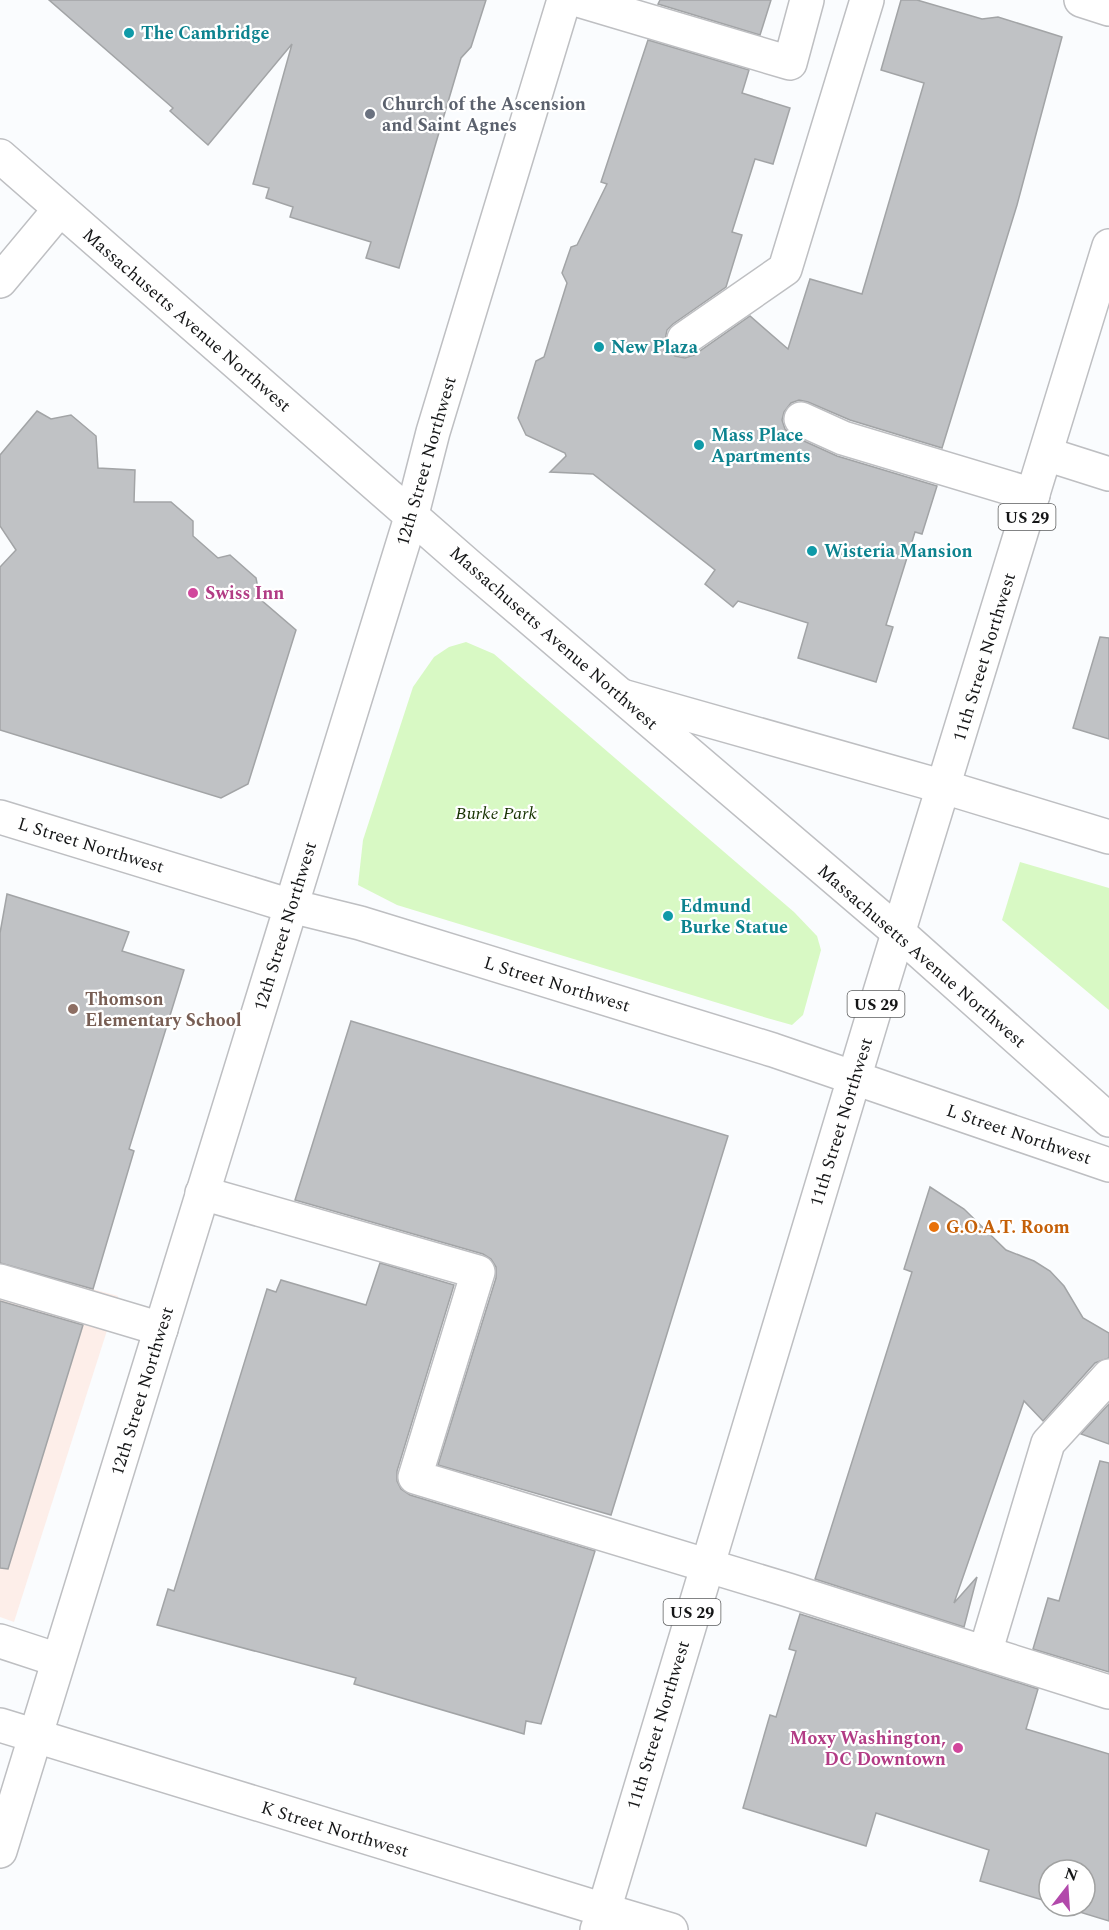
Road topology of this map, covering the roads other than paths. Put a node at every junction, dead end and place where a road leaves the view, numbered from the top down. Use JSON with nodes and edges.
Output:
{"nodes":[{"id":1,"x":564,"y":0,"type":"edge"},
{"id":2,"x":578,"y":0,"type":"edge"},
{"id":3,"x":807,"y":0,"type":"edge"},
{"id":4,"x":867,"y":0,"type":"edge"},
{"id":5,"x":1081,"y":0,"type":"edge"},
{"id":6,"x":1109,"y":9,"type":"edge"},
{"id":7,"x":0,"y":156,"type":"edge"},
{"id":8,"x":60,"y":209,"type":"junction"},
{"id":9,"x":1109,"y":246,"type":"edge"},
{"id":10,"x":0,"y":281,"type":"edge"},
{"id":11,"x":684,"y":339,"type":"dead end"},
{"id":12,"x":801,"y":419,"type":"dead end"},
{"id":13,"x":1046,"y":454,"type":"junction"},
{"id":14,"x":1109,"y":474,"type":"edge"},
{"id":15,"x":1033,"y":495,"type":"junction"},
{"id":16,"x":412,"y":514,"type":"junction"},
{"id":17,"x":622,"y":696,"type":"junction"},
{"id":18,"x":944,"y":787,"type":"junction"},
{"id":19,"x":0,"y":817,"type":"edge"},
{"id":20,"x":1109,"y":837,"type":"edge"},
{"id":21,"x":291,"y":906,"type":"junction"},
{"id":22,"x":899,"y":933,"type":"junction"},
{"id":23,"x":854,"y":1076,"type":"junction"},
{"id":24,"x":1109,"y":1120,"type":"edge"},
{"id":25,"x":1109,"y":1165,"type":"edge"},
{"id":26,"x":202,"y":1193,"type":"junction"},
{"id":27,"x":0,"y":1281,"type":"edge"},
{"id":28,"x":161,"y":1329,"type":"junction"},
{"id":29,"x":1109,"y":1376,"type":"edge"},
{"id":30,"x":706,"y":1566,"type":"junction"},
{"id":31,"x":0,"y":1641,"type":"edge"},
{"id":32,"x":985,"y":1653,"type":"junction"},
{"id":33,"x":58,"y":1660,"type":"junction"},
{"id":34,"x":1109,"y":1692,"type":"edge"},
{"id":35,"x":0,"y":1725,"type":"edge"},
{"id":36,"x":35,"y":1737,"type":"junction"},
{"id":37,"x":6,"y":1813,"type":"edge"},
{"id":38,"x":0,"y":1851,"type":"edge"},
{"id":39,"x":600,"y":1920,"type":"edge"},
{"id":40,"x":671,"y":1930,"type":"edge"}],
"edges":[{"from":1,"to":16,"type":"main road","name":"12th Street Northwest"},
{"from":2,"to":3,"type":"main road"},
{"from":4,"to":11,"type":"main road"},
{"from":5,"to":6,"type":"main road"},
{"from":7,"to":8,"type":"main road","name":"Massachusetts Avenue Northwest"},
{"from":8,"to":10,"type":"main road"},
{"from":8,"to":16,"type":"main road","name":"Massachusetts Avenue Northwest"},
{"from":9,"to":13,"type":"main road","name":"11th Street Northwest","number":"US 29"},
{"from":12,"to":15,"type":"main road"},
{"from":13,"to":14,"type":"main road"},
{"from":13,"to":15,"type":"main road","name":"11th Street Northwest","number":"US 29"},
{"from":15,"to":18,"type":"main road","name":"11th Street Northwest","number":"US 29"},
{"from":16,"to":17,"type":"main road","name":"Massachusetts Avenue Northwest"},
{"from":16,"to":21,"type":"main road","name":"12th Street Northwest"},
{"from":17,"to":18,"type":"main road"},
{"from":17,"to":22,"type":"main road","name":"Massachusetts Avenue Northwest"},
{"from":18,"to":20,"type":"main road"},
{"from":18,"to":22,"type":"main road","name":"11th Street Northwest","number":"US 29"},
{"from":19,"to":21,"type":"main road","name":"L Street Northwest"},
{"from":21,"to":23,"type":"main road","name":"L Street Northwest"},
{"from":21,"to":26,"type":"main road","name":"12th Street Northwest"},
{"from":22,"to":23,"type":"main road","name":"11th Street Northwest","number":"US 29"},
{"from":22,"to":24,"type":"main road","name":"Massachusetts Avenue Northwest"},
{"from":23,"to":25,"type":"main road","name":"L Street Northwest"},
{"from":23,"to":30,"type":"main road","name":"11th Street Northwest","number":"US 29"},
{"from":26,"to":28,"type":"main road","name":"12th Street Northwest"},
{"from":26,"to":30,"type":"main road"},
{"from":27,"to":28,"type":"main road"},
{"from":28,"to":33,"type":"main road","name":"12th Street Northwest"},
{"from":29,"to":32,"type":"main road"},
{"from":30,"to":32,"type":"main road"},
{"from":30,"to":39,"type":"main road","name":"11th Street Northwest","number":"US 29"},
{"from":31,"to":33,"type":"main road"},
{"from":32,"to":34,"type":"main road"},
{"from":33,"to":36,"type":"main road","name":"12th Street Northwest"},
{"from":35,"to":36,"type":"main road","name":"K Street Northwest"},
{"from":36,"to":37,"type":"main road","name":"12th Street Northwest"},
{"from":36,"to":39,"type":"main road","name":"K Street Northwest"},
{"from":37,"to":38,"type":"main road","name":"12th Street Northwest"},
{"from":39,"to":40,"type":"main road","name":"K Street Northwest"}]}
